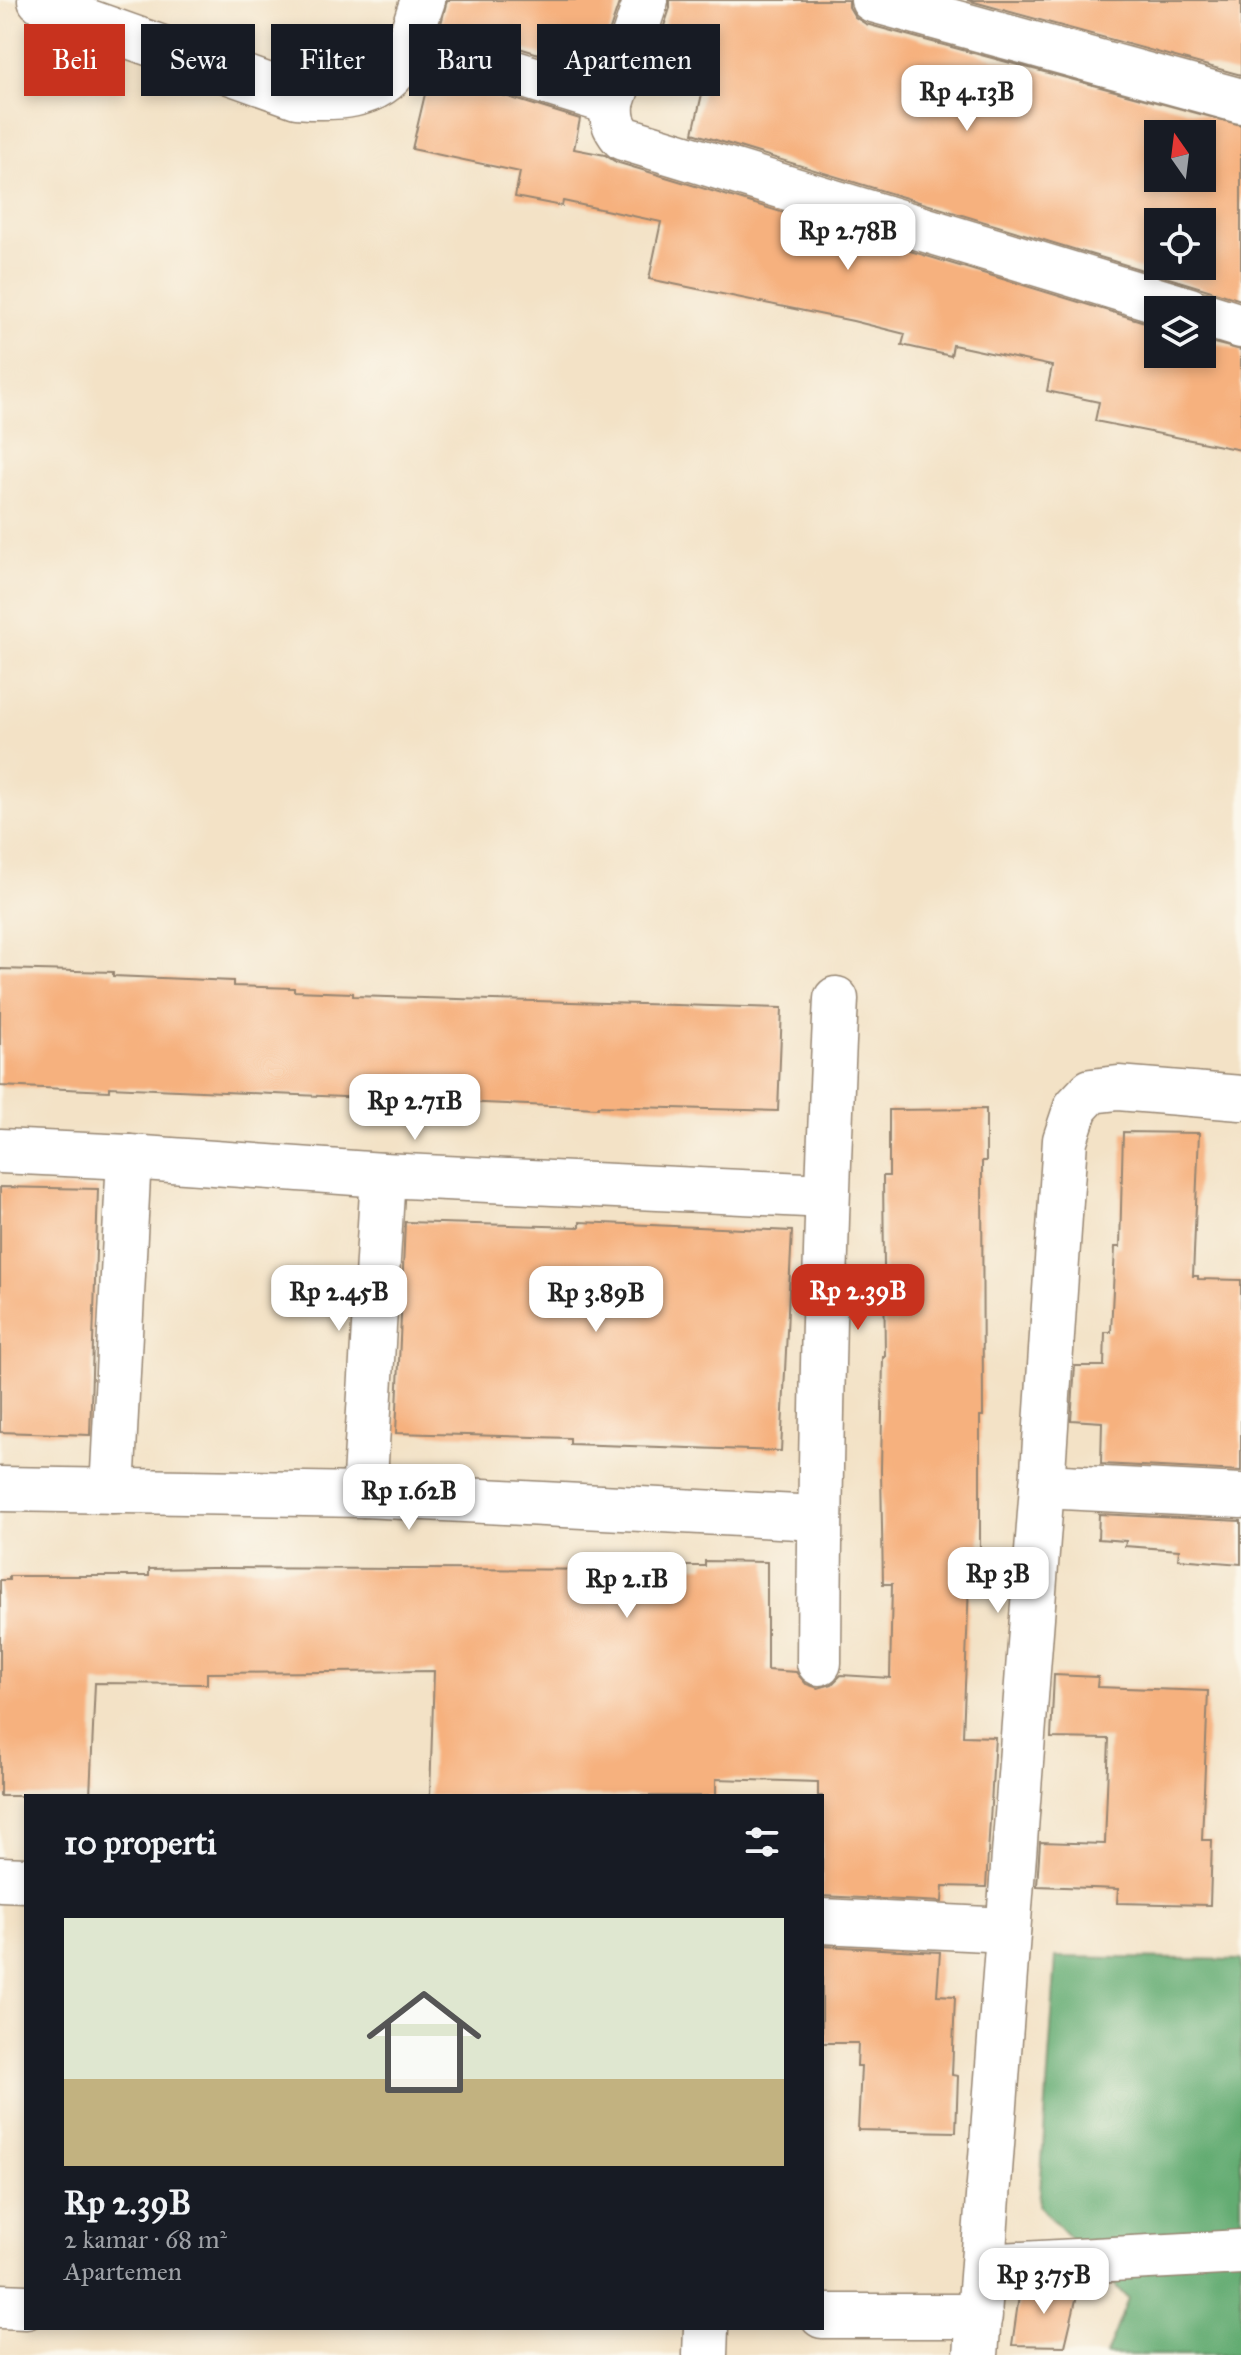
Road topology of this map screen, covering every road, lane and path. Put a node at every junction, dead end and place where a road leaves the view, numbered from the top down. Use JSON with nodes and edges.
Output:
{"nodes":[{"id":1,"x":40,"y":0,"type":"edge"},
{"id":2,"x":423,"y":0,"type":"edge"},
{"id":3,"x":646,"y":0,"type":"edge"},
{"id":4,"x":873,"y":0,"type":"edge"},
{"id":5,"x":408,"y":40,"type":"junction"},
{"id":6,"x":1241,"y":101,"type":"edge"},
{"id":7,"x":612,"y":103,"type":"junction"},
{"id":8,"x":1144,"y":296,"type":"edge"},
{"id":9,"x":1216,"y":318,"type":"edge"},
{"id":10,"x":1241,"y":326,"type":"edge"},
{"id":11,"x":836,"y":999,"type":"dead end"},
{"id":12,"x":1241,"y":1098,"type":"edge"},
{"id":13,"x":0,"y":1151,"type":"edge"},
{"id":14,"x":129,"y":1157,"type":"junction"},
{"id":15,"x":383,"y":1175,"type":"junction"},
{"id":16,"x":827,"y":1196,"type":"junction"},
{"id":17,"x":1042,"y":1486,"type":"junction"},
{"id":18,"x":0,"y":1489,"type":"edge"},
{"id":19,"x":112,"y":1491,"type":"junction"},
{"id":20,"x":364,"y":1495,"type":"junction"},
{"id":21,"x":1241,"y":1496,"type":"edge"},
{"id":22,"x":819,"y":1518,"type":"junction"},
{"id":23,"x":819,"y":1663,"type":"dead end"},
{"id":24,"x":0,"y":1879,"type":"edge"},
{"id":25,"x":24,"y":1880,"type":"edge"},
{"id":26,"x":824,"y":1921,"type":"edge"},
{"id":27,"x":1008,"y":1930,"type":"junction"},
{"id":28,"x":1241,"y":2252,"type":"edge"},
{"id":29,"x":984,"y":2266,"type":"junction"},
{"id":30,"x":0,"y":2306,"type":"edge"},
{"id":31,"x":24,"y":2307,"type":"edge"},
{"id":32,"x":824,"y":2316,"type":"edge"},
{"id":33,"x":706,"y":2330,"type":"edge"},
{"id":34,"x":978,"y":2336,"type":"edge"},
{"id":35,"x":705,"y":2355,"type":"edge"}],
"edges":[{"from":1,"to":5,"type":"street"},
{"from":2,"to":5,"type":"street"},
{"from":3,"to":7,"type":"street"},
{"from":4,"to":6,"type":"street"},
{"from":5,"to":7,"type":"street"},
{"from":7,"to":8,"type":"street"},
{"from":9,"to":10,"type":"street"},
{"from":11,"to":16,"type":"street"},
{"from":12,"to":17,"type":"street"},
{"from":13,"to":14,"type":"street"},
{"from":14,"to":15,"type":"street"},
{"from":14,"to":19,"type":"street"},
{"from":15,"to":16,"type":"street"},
{"from":15,"to":20,"type":"street"},
{"from":16,"to":22,"type":"street"},
{"from":17,"to":21,"type":"street"},
{"from":17,"to":27,"type":"street"},
{"from":18,"to":19,"type":"street"},
{"from":19,"to":20,"type":"street"},
{"from":20,"to":22,"type":"street"},
{"from":22,"to":23,"type":"street"},
{"from":24,"to":25,"type":"street"},
{"from":26,"to":27,"type":"street"},
{"from":27,"to":29,"type":"street"},
{"from":28,"to":29,"type":"street"},
{"from":29,"to":34,"type":"street"},
{"from":30,"to":31,"type":"street"},
{"from":32,"to":34,"type":"street"},
{"from":33,"to":35,"type":"street"}]}
